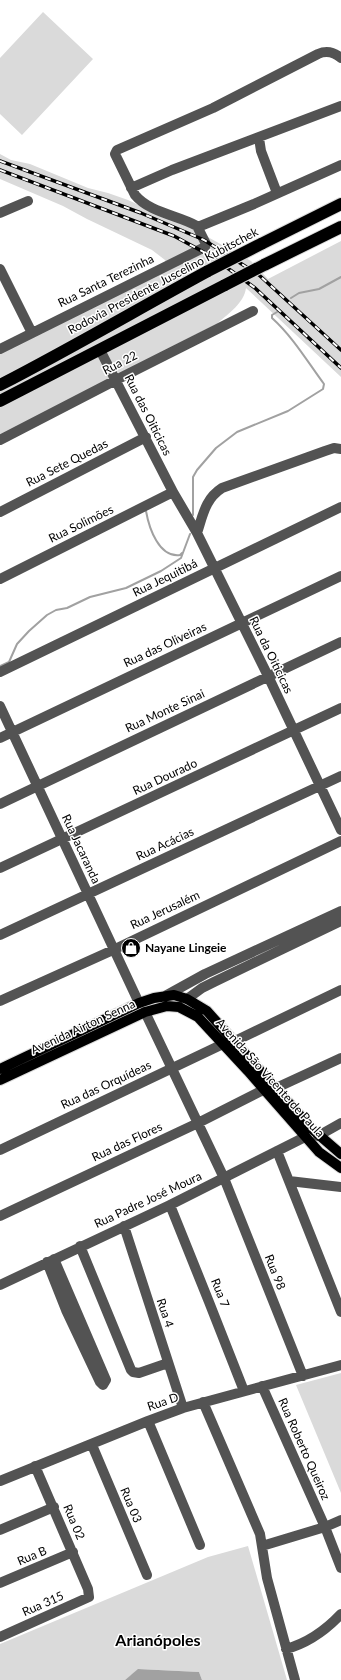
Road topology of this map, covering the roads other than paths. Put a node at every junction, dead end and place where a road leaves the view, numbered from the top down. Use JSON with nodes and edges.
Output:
{"nodes":[{"id":1,"x":341,"y":58,"type":"edge"},
{"id":2,"x":341,"y":106,"type":"edge"},
{"id":3,"x":259,"y":138,"type":"junction"},
{"id":4,"x":341,"y":165,"type":"edge"},
{"id":5,"x":131,"y":188,"type":"junction"},
{"id":6,"x":277,"y":193,"type":"junction"},
{"id":7,"x":28,"y":201,"type":"dead end"},
{"id":8,"x":341,"y":204,"type":"edge"},
{"id":9,"x":0,"y":213,"type":"edge"},
{"id":10,"x":198,"y":227,"type":"junction"},
{"id":11,"x":341,"y":227,"type":"edge"},
{"id":12,"x":1,"y":274,"type":"edge"},
{"id":13,"x":253,"y":311,"type":"dead end"},
{"id":14,"x":32,"y":333,"type":"junction"},
{"id":15,"x":0,"y":349,"type":"edge"},
{"id":16,"x":100,"y":350,"type":"junction"},
{"id":17,"x":14,"y":378,"type":"junction"},
{"id":18,"x":116,"y":380,"type":"junction"},
{"id":19,"x":0,"y":382,"type":"edge"},
{"id":20,"x":0,"y":385,"type":"edge"},
{"id":21,"x":0,"y":401,"type":"edge"},
{"id":22,"x":146,"y":437,"type":"junction"},
{"id":23,"x":0,"y":440,"type":"edge"},
{"id":24,"x":341,"y":449,"type":"edge"},
{"id":25,"x":173,"y":492,"type":"junction"},
{"id":26,"x":341,"y":507,"type":"edge"},
{"id":27,"x":0,"y":512,"type":"edge"},
{"id":28,"x":196,"y":533,"type":"junction"},
{"id":29,"x":213,"y":568,"type":"junction"},
{"id":30,"x":341,"y":576,"type":"edge"},
{"id":31,"x":0,"y":579,"type":"edge"},
{"id":32,"x":241,"y":623,"type":"junction"},
{"id":33,"x":341,"y":642,"type":"edge"},
{"id":34,"x":0,"y":672,"type":"edge"},
{"id":35,"x":268,"y":676,"type":"junction"},
{"id":36,"x":0,"y":706,"type":"edge"},
{"id":37,"x":341,"y":708,"type":"edge"},
{"id":38,"x":13,"y":731,"type":"junction"},
{"id":39,"x":294,"y":731,"type":"junction"},
{"id":40,"x":0,"y":738,"type":"edge"},
{"id":41,"x":341,"y":776,"type":"edge"},
{"id":42,"x":38,"y":786,"type":"junction"},
{"id":43,"x":320,"y":786,"type":"junction"},
{"id":44,"x":0,"y":804,"type":"edge"},
{"id":45,"x":341,"y":830,"type":"edge"},
{"id":46,"x":62,"y":840,"type":"junction"},
{"id":47,"x":341,"y":841,"type":"edge"},
{"id":48,"x":0,"y":868,"type":"edge"},
{"id":49,"x":88,"y":895,"type":"junction"},
{"id":50,"x":341,"y":911,"type":"edge"},
{"id":51,"x":341,"y":921,"type":"edge"},
{"id":52,"x":0,"y":935,"type":"edge"},
{"id":53,"x":284,"y":943,"type":"junction"},
{"id":54,"x":113,"y":950,"type":"junction"},
{"id":55,"x":341,"y":990,"type":"edge"},
{"id":56,"x":167,"y":995,"type":"junction"},
{"id":57,"x":187,"y":999,"type":"junction"},
{"id":58,"x":0,"y":1001,"type":"edge"},
{"id":59,"x":179,"y":1007,"type":"joint"},
{"id":60,"x":142,"y":1008,"type":"junction"},
{"id":61,"x":235,"y":1041,"type":"junction"},
{"id":62,"x":223,"y":1044,"type":"junction"},
{"id":63,"x":341,"y":1058,"type":"edge"},
{"id":64,"x":251,"y":1067,"type":"junction"},
{"id":65,"x":172,"y":1068,"type":"junction"},
{"id":66,"x":0,"y":1069,"type":"edge"},
{"id":67,"x":0,"y":1080,"type":"edge"},
{"id":68,"x":276,"y":1088,"type":"junction"},
{"id":69,"x":263,"y":1090,"type":"junction"},
{"id":70,"x":198,"y":1123,"type":"junction"},
{"id":71,"x":341,"y":1123,"type":"edge"},
{"id":72,"x":318,"y":1136,"type":"junction"},
{"id":73,"x":305,"y":1137,"type":"junction"},
{"id":74,"x":0,"y":1150,"type":"edge"},
{"id":75,"x":277,"y":1151,"type":"junction"},
{"id":76,"x":341,"y":1154,"type":"edge"},
{"id":77,"x":341,"y":1168,"type":"edge"},
{"id":78,"x":224,"y":1178,"type":"junction"},
{"id":79,"x":289,"y":1182,"type":"junction"},
{"id":80,"x":341,"y":1187,"type":"edge"},
{"id":81,"x":170,"y":1205,"type":"junction"},
{"id":82,"x":0,"y":1216,"type":"edge"},
{"id":83,"x":124,"y":1226,"type":"junction"},
{"id":84,"x":80,"y":1246,"type":"junction"},
{"id":85,"x":51,"y":1260,"type":"junction"},
{"id":86,"x":0,"y":1284,"type":"edge"},
{"id":87,"x":341,"y":1312,"type":"edge"},
{"id":88,"x":90,"y":1352,"type":"dead end"},
{"id":89,"x":168,"y":1363,"type":"junction"},
{"id":90,"x":341,"y":1365,"type":"edge"},
{"id":91,"x":303,"y":1376,"type":"junction"},
{"id":92,"x":262,"y":1386,"type":"junction"},
{"id":93,"x":244,"y":1391,"type":"junction"},
{"id":94,"x":203,"y":1402,"type":"junction"},
{"id":95,"x":183,"y":1408,"type":"junction"},
{"id":96,"x":148,"y":1421,"type":"junction"},
{"id":97,"x":92,"y":1445,"type":"junction"},
{"id":98,"x":35,"y":1466,"type":"junction"},
{"id":99,"x":0,"y":1481,"type":"edge"},
{"id":100,"x":54,"y":1507,"type":"junction"},
{"id":101,"x":341,"y":1520,"type":"edge"},
{"id":102,"x":325,"y":1527,"type":"junction"},
{"id":103,"x":0,"y":1530,"type":"edge"},
{"id":104,"x":200,"y":1545,"type":"dead end"},
{"id":105,"x":262,"y":1546,"type":"junction"},
{"id":106,"x":73,"y":1552,"type":"junction"},
{"id":107,"x":341,"y":1568,"type":"edge"},
{"id":108,"x":147,"y":1575,"type":"dead end"},
{"id":109,"x":0,"y":1583,"type":"edge"},
{"id":110,"x":88,"y":1589,"type":"joint"},
{"id":111,"x":341,"y":1614,"type":"edge"},
{"id":112,"x":0,"y":1637,"type":"edge"},
{"id":113,"x":286,"y":1649,"type":"junction"},
{"id":114,"x":295,"y":1680,"type":"edge"}],
"edges":[{"from":1,"to":5,"type":"street"},
{"from":2,"to":3,"type":"street"},
{"from":3,"to":5,"type":"street"},
{"from":3,"to":6,"type":"street"},
{"from":4,"to":6,"type":"street"},
{"from":5,"to":10,"type":"street"},
{"from":6,"to":10,"type":"street"},
{"from":7,"to":9,"type":"street"},
{"from":8,"to":17,"type":"highway","name":"Rodovia Presidente Juscelino Kubitschek","bridge":true},
{"from":10,"to":14,"type":"street","name":"Rua Santa Terezinha"},
{"from":11,"to":16,"type":"highway","bridge":true},
{"from":12,"to":14,"type":"street"},
{"from":13,"to":18,"type":"street","name":"Rua 22"},
{"from":14,"to":15,"type":"street","name":"Rua Santa Terezinha"},
{"from":16,"to":18,"type":"street","name":"Rua das Oiticicas"},
{"from":16,"to":21,"type":"highway"},
{"from":17,"to":19,"type":"highway"},
{"from":17,"to":20,"type":"highway","name":"Rodovia Presidente Juscelino Kubitschek"},
{"from":18,"to":22,"type":"street","name":"Rua das Oiticicas"},
{"from":18,"to":23,"type":"street","name":"Rua 22"},
{"from":22,"to":25,"type":"street","name":"Rua das Oiticicas"},
{"from":22,"to":27,"type":"street","name":"Rua Sete Quedas"},
{"from":24,"to":28,"type":"street"},
{"from":25,"to":28,"type":"street","name":"Rua da Oiticicas"},
{"from":25,"to":31,"type":"street","name":"Rua Solimões"},
{"from":26,"to":29,"type":"street","name":"Rua Jequitibá"},
{"from":28,"to":29,"type":"street","name":"Rua da Oiticicas"},
{"from":29,"to":32,"type":"street","name":"Rua da Oiticicas"},
{"from":29,"to":34,"type":"street","name":"Rua Jequitibá"},
{"from":30,"to":32,"type":"street","name":"Rua das Oliveiras"},
{"from":32,"to":35,"type":"street","name":"Rua da Oiticicas"},
{"from":32,"to":38,"type":"street","name":"Rua das Oliveiras"},
{"from":33,"to":35,"type":"street","name":"Rua Monte Sinai"},
{"from":35,"to":39,"type":"street","name":"Rua da Oiticicas"},
{"from":35,"to":42,"type":"street","name":"Rua Monte Sinai"},
{"from":36,"to":38,"type":"street","name":"Rua Jacaranda"},
{"from":37,"to":39,"type":"street","name":"Rua Dourado"},
{"from":38,"to":40,"type":"street","name":"Rua das Oliveiras"},
{"from":38,"to":42,"type":"street","name":"Rua Jacaranda"},
{"from":39,"to":43,"type":"street","name":"Rua da Oiticicas"},
{"from":39,"to":46,"type":"street","name":"Rua Dourado"},
{"from":41,"to":43,"type":"street","name":"Rua Acácias"},
{"from":42,"to":44,"type":"street","name":"Rua Monte Sinai"},
{"from":42,"to":46,"type":"street","name":"Rua Jacaranda"},
{"from":43,"to":45,"type":"street","name":"Rua da Oiticicas"},
{"from":43,"to":49,"type":"street","name":"Rua Acácias"},
{"from":46,"to":48,"type":"street","name":"Rua Dourado"},
{"from":46,"to":49,"type":"street","name":"Rua Jacaranda"},
{"from":47,"to":54,"type":"street","name":"Rua Jerusalém"},
{"from":49,"to":52,"type":"street","name":"Rua Acácias"},
{"from":49,"to":54,"type":"street","name":"Rua Jacaranda"},
{"from":50,"to":53,"type":"street","name":"Avenida Airton Senna"},
{"from":51,"to":53,"type":"street","name":"Avenida Airton Senna"},
{"from":53,"to":56,"type":"street","name":"Avenida Airton Senna"},
{"from":53,"to":57,"type":"street","name":"Avenida Airton Senna"},
{"from":54,"to":58,"type":"street","name":"Rua Jerusalém"},
{"from":54,"to":60,"type":"street","name":"Rua Jacaranda"},
{"from":55,"to":61,"type":"street"},
{"from":56,"to":57,"type":"main road","name":"Avenida Airton Senna"},
{"from":56,"to":60,"type":"main road","name":"Avenida Airton Senna"},
{"from":57,"to":61,"type":"main road","name":"Avenida São Vicente de Paula"},
{"from":59,"to":60,"type":"main road","name":"Avenida Airton Senna"},
{"from":59,"to":62,"type":"main road","name":"Avenida São Vicente de Paula"},
{"from":60,"to":65,"type":"street","name":"Rua Jacaranda"},
{"from":60,"to":66,"type":"main road","name":"Avenida Airton Senna"},
{"from":60,"to":67,"type":"main road","name":"Avenida Airton Senna"},
{"from":61,"to":64,"type":"main road","name":"Avenida São Vicente de Paula"},
{"from":62,"to":64,"type":"main road","name":"Avenida São Vicente de Paula"},
{"from":62,"to":65,"type":"street","name":"Rua das Orquídeas"},
{"from":63,"to":68,"type":"street"},
{"from":64,"to":68,"type":"main road","name":"Avenida São Vicente de Paula"},
{"from":64,"to":69,"type":"main road","name":"Avenida São Vicente de Paula"},
{"from":65,"to":70,"type":"street","name":"Rua Jacaranda"},
{"from":65,"to":74,"type":"street","name":"Rua das Orquídeas"},
{"from":68,"to":72,"type":"main road","name":"Avenida São Vicente de Paula"},
{"from":69,"to":70,"type":"street","name":"Rua das Flores"},
{"from":69,"to":73,"type":"main road","name":"Avenida São Vicente de Paula"},
{"from":70,"to":78,"type":"street","name":"Rua Jacaranda"},
{"from":70,"to":82,"type":"street","name":"Rua das Flores"},
{"from":71,"to":72,"type":"street"},
{"from":72,"to":76,"type":"main road","name":"Avenida São Vicente de Paula"},
{"from":73,"to":75,"type":"street","name":"Rua Padre José Moura"},
{"from":73,"to":77,"type":"main road","name":"Avenida São Vicente de Paula"},
{"from":75,"to":78,"type":"street","name":"Rua Padre José Moura"},
{"from":75,"to":79,"type":"street"},
{"from":78,"to":81,"type":"street","name":"Rua Padre José Moura"},
{"from":78,"to":91,"type":"street","name":"Rua 98"},
{"from":79,"to":80,"type":"street"},
{"from":79,"to":87,"type":"street"},
{"from":81,"to":83,"type":"street","name":"Rua Padre José Moura"},
{"from":81,"to":93,"type":"street","name":"Rua 7"},
{"from":83,"to":84,"type":"street","name":"Rua Padre José Moura"},
{"from":83,"to":89,"type":"street","name":"Rua 4"},
{"from":84,"to":85,"type":"street","name":"Rua Padre José Moura"},
{"from":84,"to":89,"type":"street"},
{"from":85,"to":86,"type":"street","name":"Rua Padre José Moura"},
{"from":85,"to":88,"type":"street"},
{"from":89,"to":95,"type":"street","name":"Rua 4"},
{"from":90,"to":91,"type":"street","name":"Rua D"},
{"from":91,"to":92,"type":"street","name":"Rua D"},
{"from":92,"to":93,"type":"street","name":"Rua D"},
{"from":92,"to":102,"type":"street","name":"Rua Roberto Queiroz"},
{"from":93,"to":94,"type":"street","name":"Rua D"},
{"from":94,"to":95,"type":"street","name":"Rua D"},
{"from":94,"to":105,"type":"street"},
{"from":95,"to":96,"type":"street","name":"Rua D"},
{"from":96,"to":97,"type":"street","name":"Rua D"},
{"from":96,"to":104,"type":"street"},
{"from":97,"to":98,"type":"street","name":"Rua D"},
{"from":97,"to":108,"type":"street","name":"Rua 03"},
{"from":98,"to":99,"type":"street","name":"Rua D"},
{"from":98,"to":100,"type":"street","name":"Rua 02"},
{"from":100,"to":103,"type":"street"},
{"from":100,"to":106,"type":"street","name":"Rua 02"},
{"from":101,"to":102,"type":"street"},
{"from":102,"to":105,"type":"street"},
{"from":102,"to":107,"type":"street","name":"Rua Roberto Queiroz"},
{"from":105,"to":113,"type":"street"},
{"from":106,"to":109,"type":"street","name":"Rua B"},
{"from":106,"to":110,"type":"street","name":"Rua 02"},
{"from":110,"to":112,"type":"street","name":"Rua 315"},
{"from":111,"to":113,"type":"street"},
{"from":113,"to":114,"type":"street"}]}
